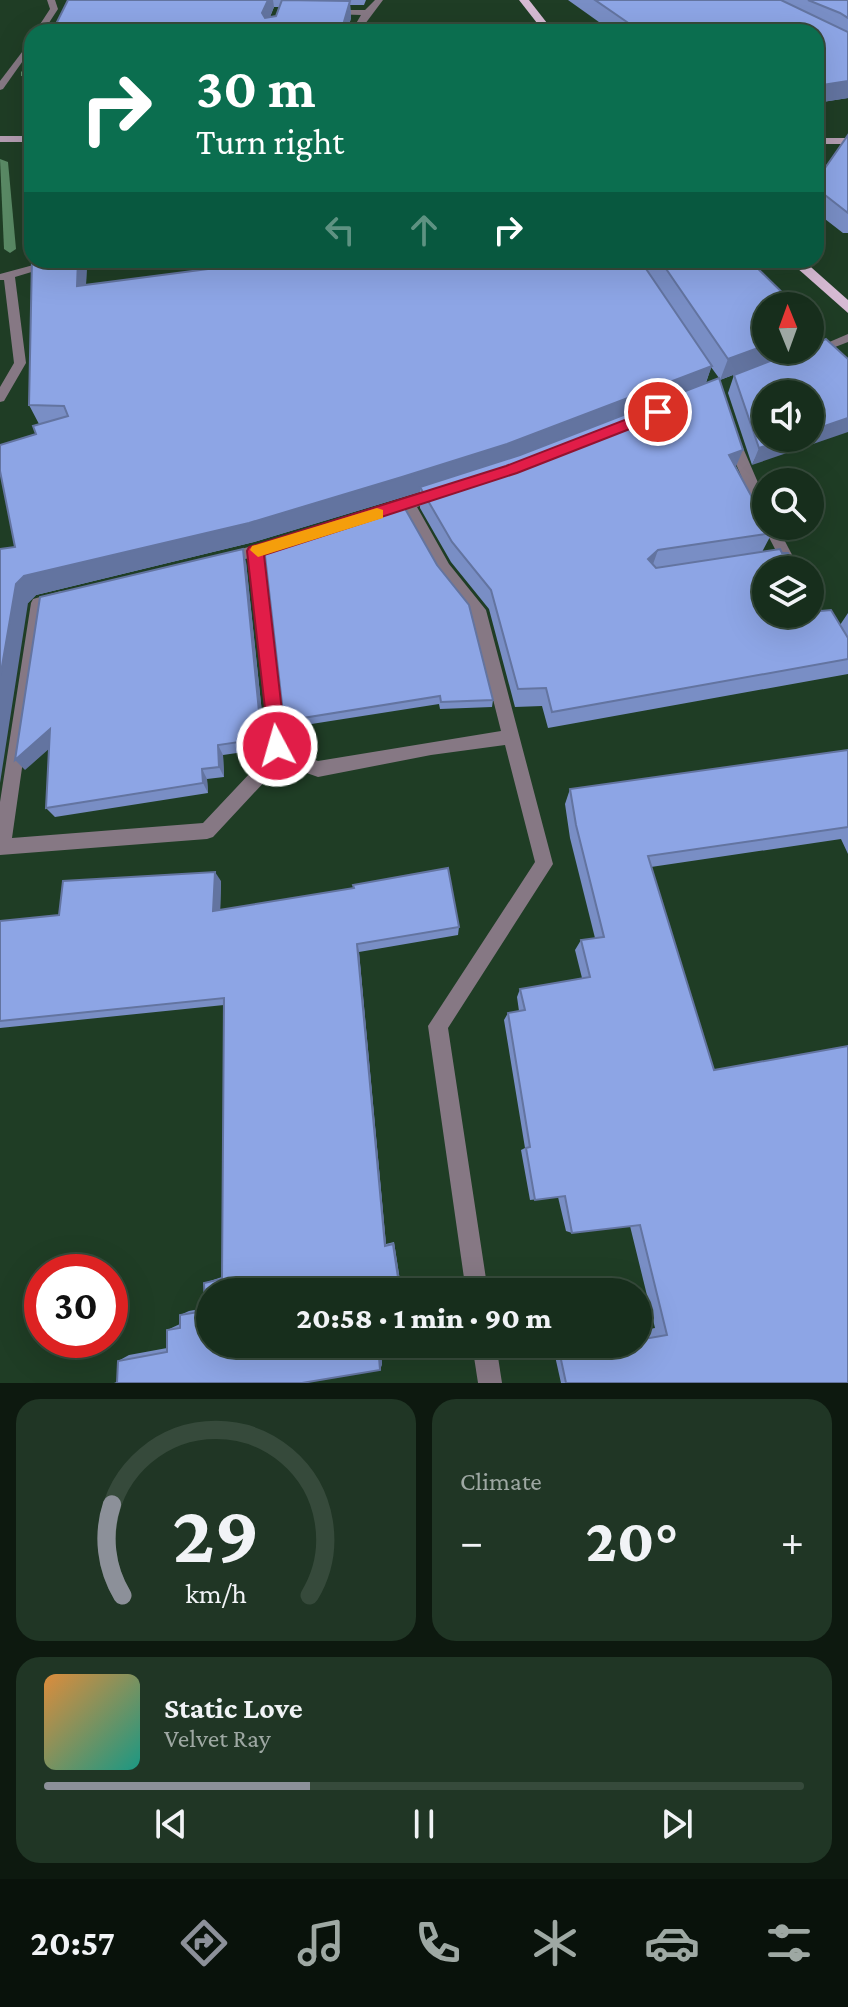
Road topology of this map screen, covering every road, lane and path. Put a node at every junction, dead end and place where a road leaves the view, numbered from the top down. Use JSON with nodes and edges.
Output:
{"nodes":[{"id":1,"x":51,"y":0,"type":"edge"},
{"id":2,"x":379,"y":0,"type":"edge"},
{"id":3,"x":524,"y":0,"type":"edge"},
{"id":4,"x":324,"y":12,"type":"edge"},
{"id":5,"x":367,"y":13,"type":"junction"},
{"id":6,"x":44,"y":24,"type":"edge"},
{"id":7,"x":360,"y":24,"type":"edge"},
{"id":8,"x":543,"y":24,"type":"edge"},
{"id":9,"x":24,"y":53,"type":"edge"},
{"id":10,"x":0,"y":87,"type":"edge"},
{"id":11,"x":0,"y":139,"type":"edge"},
{"id":12,"x":24,"y":139,"type":"edge"},
{"id":13,"x":824,"y":141,"type":"edge"},
{"id":14,"x":848,"y":141,"type":"edge"},
{"id":15,"x":37,"y":268,"type":"edge"},
{"id":16,"x":804,"y":268,"type":"edge"},
{"id":17,"x":5,"y":277,"type":"edge"},
{"id":18,"x":848,"y":308,"type":"edge"},
{"id":19,"x":848,"y":338,"type":"edge"},
{"id":20,"x":824,"y":347,"type":"edge"},
{"id":21,"x":0,"y":398,"type":"edge"},
{"id":22,"x":731,"y":434,"type":"edge"},
{"id":23,"x":752,"y":487,"type":"edge"},
{"id":24,"x":452,"y":490,"type":"edge"},
{"id":25,"x":408,"y":504,"type":"junction"},
{"id":26,"x":377,"y":514,"type":"edge"},
{"id":27,"x":301,"y":537,"type":"edge"},
{"id":28,"x":255,"y":551,"type":"junction"},
{"id":29,"x":208,"y":562,"type":"edge"},
{"id":30,"x":69,"y":595,"type":"edge"},
{"id":31,"x":510,"y":737,"type":"junction"},
{"id":32,"x":278,"y":755,"type":"junction"},
{"id":33,"x":1,"y":847,"type":"edge"},
{"id":34,"x":475,"y":1278,"type":"edge"},
{"id":35,"x":486,"y":1358,"type":"edge"},
{"id":36,"x":490,"y":1383,"type":"edge"}],
"edges":[{"from":1,"to":6,"type":"street"},
{"from":2,"to":5,"type":"street"},
{"from":3,"to":8,"type":"main road"},
{"from":4,"to":5,"type":"street"},
{"from":5,"to":7,"type":"street"},
{"from":9,"to":10,"type":"street"},
{"from":11,"to":12,"type":"main road"},
{"from":13,"to":14,"type":"main road"},
{"from":15,"to":17,"type":"street"},
{"from":16,"to":18,"type":"main road"},
{"from":17,"to":21,"type":"street"},
{"from":19,"to":20,"type":"street"},
{"from":22,"to":23,"type":"street"},
{"from":24,"to":25,"type":"street"},
{"from":25,"to":26,"type":"street"},
{"from":25,"to":31,"type":"street"},
{"from":27,"to":28,"type":"street"},
{"from":28,"to":29,"type":"street"},
{"from":28,"to":32,"type":"street"},
{"from":30,"to":33,"type":"street"},
{"from":31,"to":32,"type":"street"},
{"from":31,"to":34,"type":"street"},
{"from":32,"to":33,"type":"street"},
{"from":35,"to":36,"type":"street"}]}
